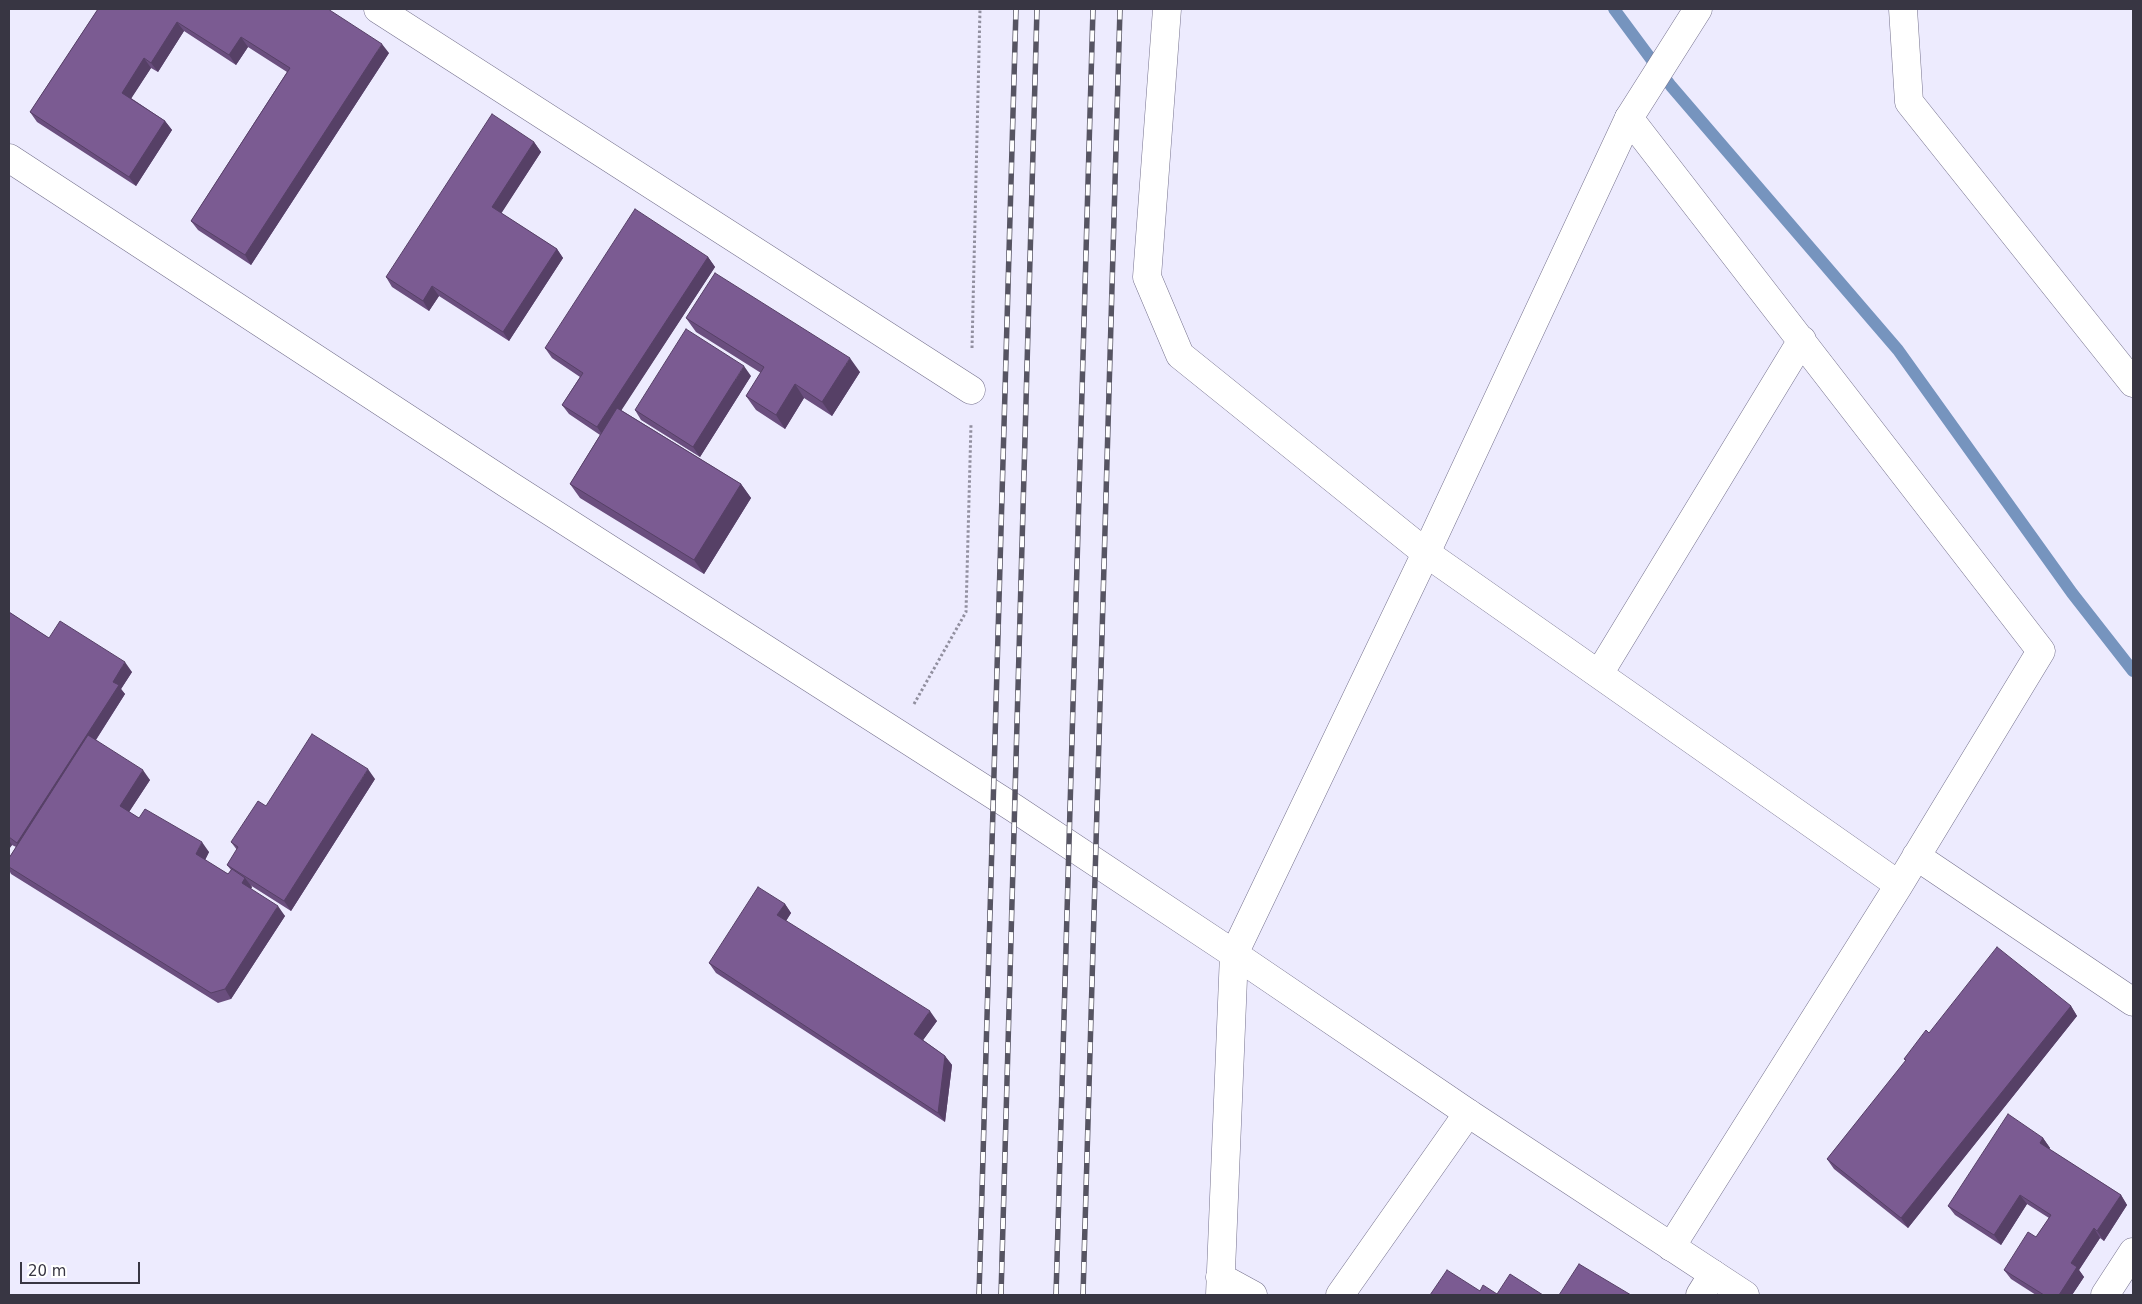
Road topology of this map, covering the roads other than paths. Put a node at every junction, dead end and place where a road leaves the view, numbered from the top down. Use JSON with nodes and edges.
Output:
{"nodes":[{"id":1,"x":378,"y":9,"type":"edge"},
{"id":2,"x":1167,"y":9,"type":"edge"},
{"id":3,"x":1698,"y":9,"type":"edge"},
{"id":4,"x":1902,"y":9,"type":"edge"},
{"id":5,"x":1629,"y":118,"type":"junction"},
{"id":6,"x":9,"y":158,"type":"edge"},
{"id":7,"x":1802,"y":340,"type":"junction"},
{"id":8,"x":2133,"y":383,"type":"edge"},
{"id":9,"x":972,"y":390,"type":"dead end"},
{"id":10,"x":1426,"y":553,"type":"junction"},
{"id":11,"x":1599,"y":674,"type":"junction"},
{"id":12,"x":1916,"y":856,"type":"junction"},
{"id":13,"x":1899,"y":885,"type":"junction"},
{"id":14,"x":1234,"y":954,"type":"junction"},
{"id":15,"x":2133,"y":1002,"type":"edge"},
{"id":16,"x":1468,"y":1113,"type":"junction"},
{"id":17,"x":1671,"y":1247,"type":"junction"},
{"id":18,"x":1706,"y":1285,"type":"edge"},
{"id":19,"x":1220,"y":1286,"type":"edge"},
{"id":20,"x":1253,"y":1295,"type":"edge"},
{"id":21,"x":1340,"y":1295,"type":"edge"},
{"id":22,"x":1745,"y":1295,"type":"edge"}],
"edges":[{"from":1,"to":9,"type":"street"},
{"from":2,"to":10,"type":"street"},
{"from":3,"to":5,"type":"street"},
{"from":4,"to":8,"type":"street"},
{"from":5,"to":7,"type":"street"},
{"from":5,"to":10,"type":"street"},
{"from":6,"to":14,"type":"street"},
{"from":7,"to":11,"type":"street"},
{"from":7,"to":12,"type":"street"},
{"from":10,"to":11,"type":"street"},
{"from":10,"to":14,"type":"street"},
{"from":11,"to":13,"type":"street"},
{"from":12,"to":13,"type":"street"},
{"from":12,"to":15,"type":"street"},
{"from":13,"to":17,"type":"street"},
{"from":14,"to":16,"type":"street"},
{"from":14,"to":19,"type":"street"},
{"from":16,"to":17,"type":"street"},
{"from":16,"to":21,"type":"street"},
{"from":17,"to":18,"type":"street"},
{"from":18,"to":22,"type":"street"},
{"from":19,"to":20,"type":"street"}]}
